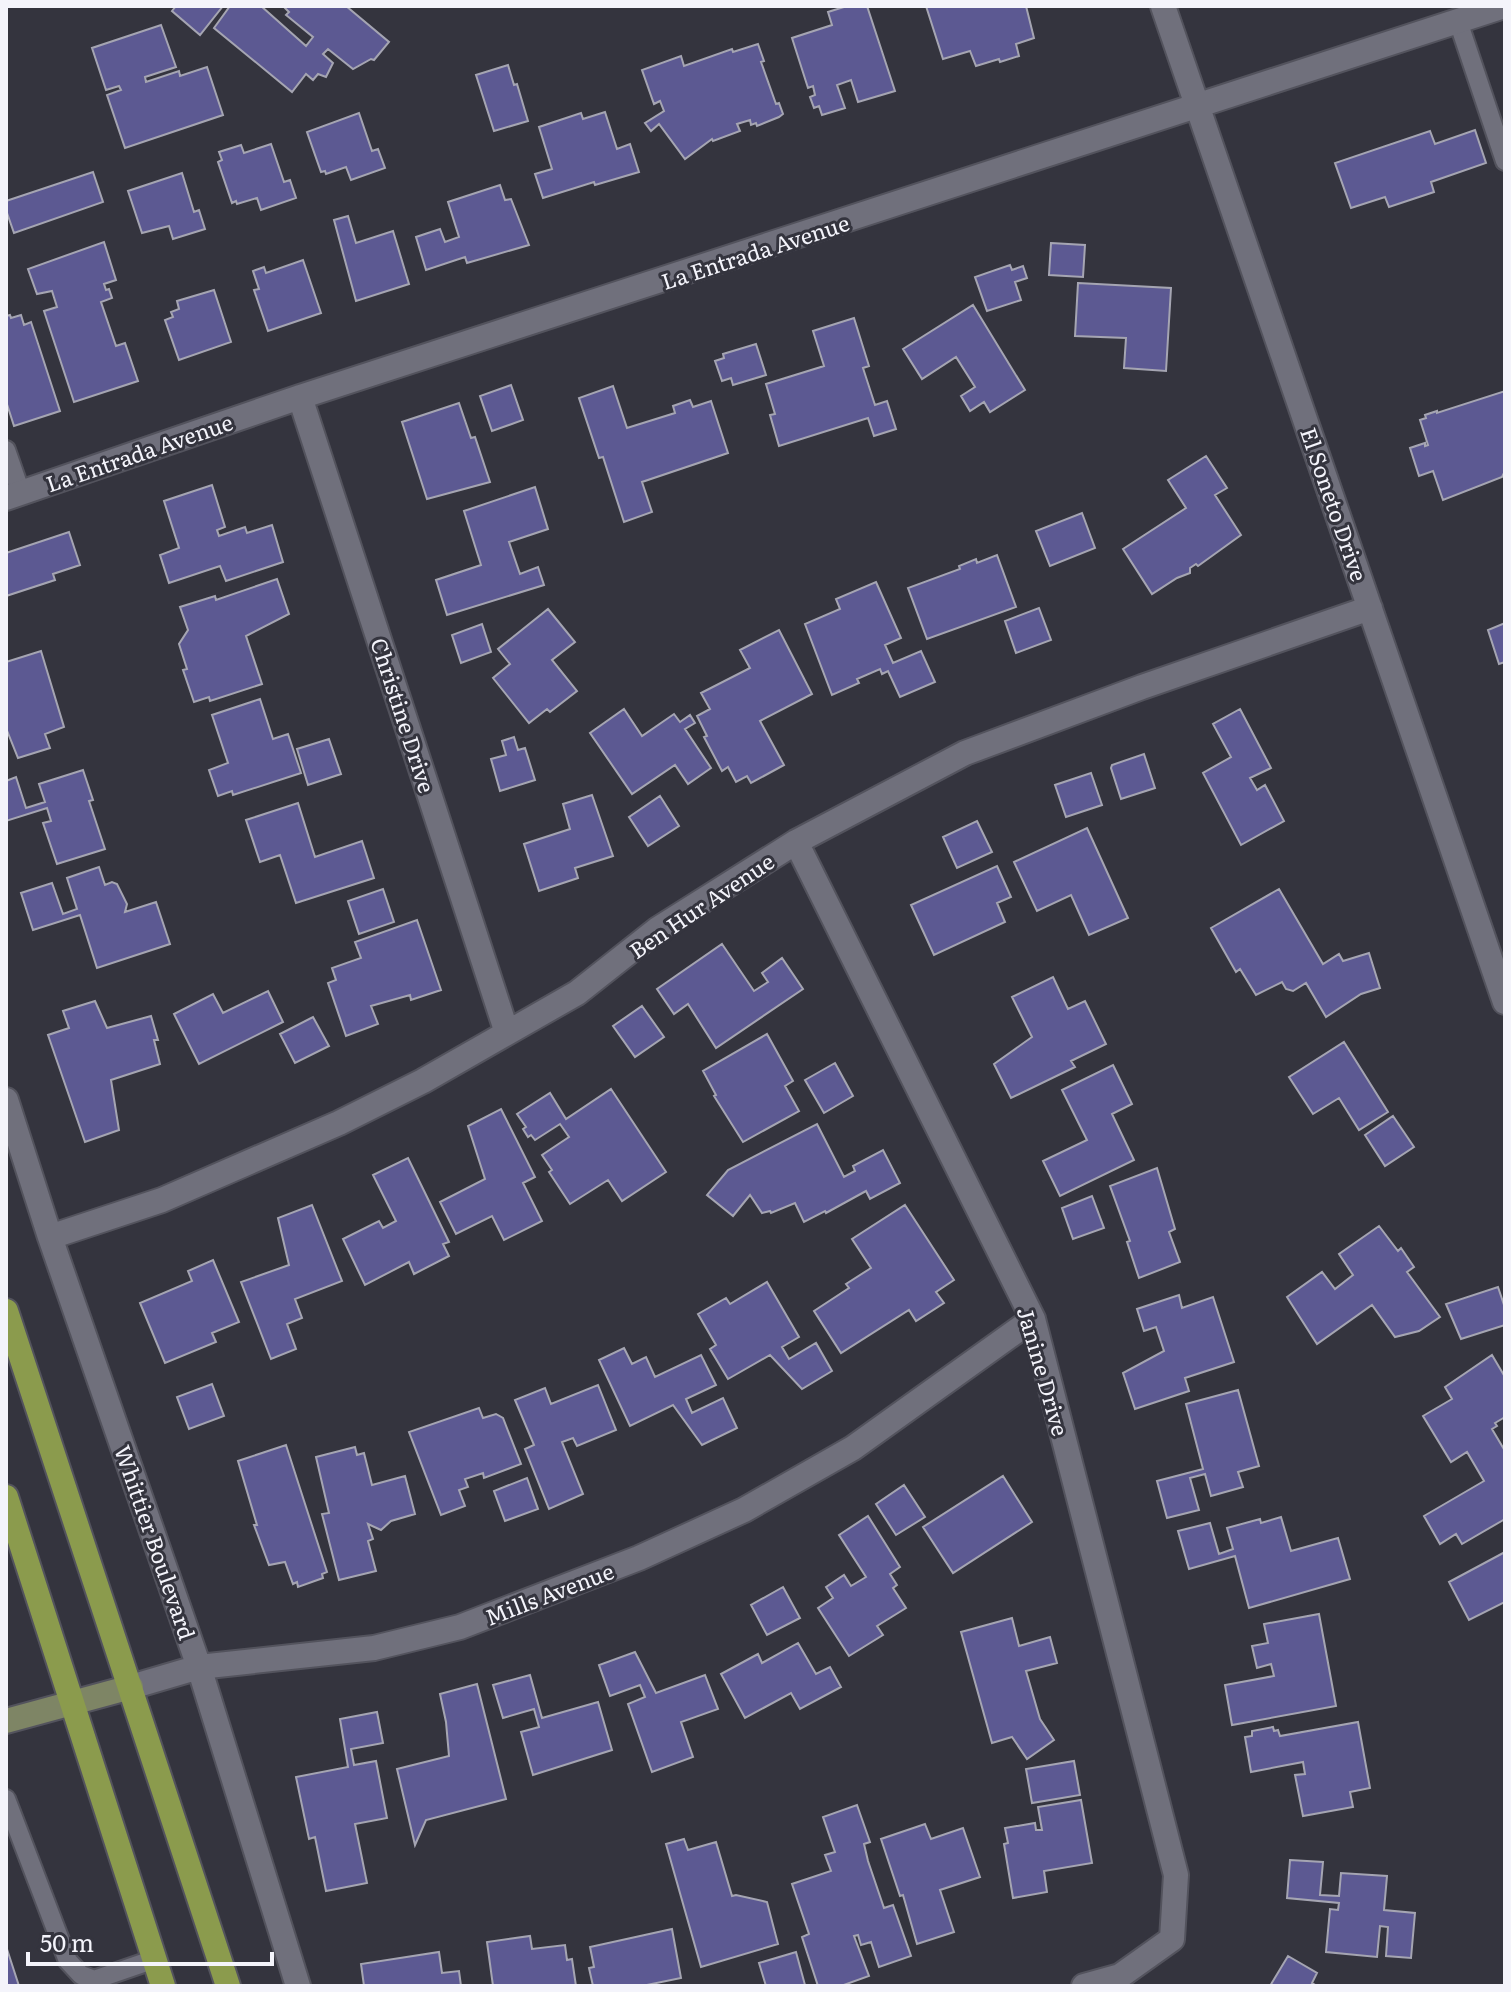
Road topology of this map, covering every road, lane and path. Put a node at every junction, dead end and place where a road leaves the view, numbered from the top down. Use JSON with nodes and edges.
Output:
{"nodes":[{"id":1,"x":1163,"y":6,"type":"edge"},
{"id":2,"x":1504,"y":6,"type":"edge"},
{"id":3,"x":1458,"y":21,"type":"junction"},
{"id":4,"x":1199,"y":107,"type":"junction"},
{"id":5,"x":1505,"y":161,"type":"edge"},
{"id":6,"x":300,"y":397,"type":"junction"},
{"id":7,"x":6,"y":450,"type":"edge"},
{"id":8,"x":13,"y":495,"type":"edge"},
{"id":9,"x":1370,"y":608,"type":"junction"},
{"id":10,"x":796,"y":842,"type":"junction"},
{"id":11,"x":1505,"y":1002,"type":"edge"},
{"id":12,"x":507,"y":1033,"type":"junction"},
{"id":13,"x":6,"y":1100,"type":"edge"},
{"id":14,"x":50,"y":1237,"type":"junction"},
{"id":15,"x":6,"y":1311,"type":"edge"},
{"id":16,"x":1033,"y":1319,"type":"junction"},
{"id":17,"x":6,"y":1497,"type":"edge"},
{"id":18,"x":199,"y":1667,"type":"junction"},
{"id":19,"x":131,"y":1687,"type":"junction"},
{"id":20,"x":72,"y":1703,"type":"junction"},
{"id":21,"x":6,"y":1721,"type":"edge"},
{"id":22,"x":6,"y":1799,"type":"edge"},
{"id":23,"x":155,"y":1959,"type":"junction"},
{"id":24,"x":163,"y":1986,"type":"edge"},
{"id":25,"x":228,"y":1986,"type":"edge"},
{"id":26,"x":298,"y":1986,"type":"edge"},
{"id":27,"x":1084,"y":1986,"type":"edge"}],
"edges":[{"from":1,"to":4,"type":"street","name":"El Soneto Drive"},
{"from":2,"to":3,"type":"street","name":"La Entrada Avenue"},
{"from":3,"to":4,"type":"street","name":"La Entrada Avenue"},
{"from":3,"to":5,"type":"lane"},
{"from":4,"to":6,"type":"street","name":"La Entrada Avenue"},
{"from":4,"to":9,"type":"street","name":"El Soneto Drive"},
{"from":6,"to":8,"type":"street","name":"La Entrada Avenue"},
{"from":6,"to":12,"type":"street","name":"Christine Drive"},
{"from":7,"to":8,"type":"lane"},
{"from":9,"to":10,"type":"street","name":"Ben Hur Avenue"},
{"from":9,"to":11,"type":"street","name":"El Soneto Drive"},
{"from":10,"to":12,"type":"street","name":"Ben Hur Avenue"},
{"from":10,"to":16,"type":"street","name":"Janine Drive"},
{"from":12,"to":14,"type":"street","name":"Ben Hur Avenue"},
{"from":13,"to":14,"type":"street","name":"Whittier Boulevard"},
{"from":14,"to":18,"type":"street","name":"Whittier Boulevard"},
{"from":15,"to":19,"type":"main road"},
{"from":16,"to":18,"type":"street","name":"Mills Avenue"},
{"from":16,"to":27,"type":"street","name":"Janine Drive"},
{"from":17,"to":20,"type":"main road"},
{"from":18,"to":19,"type":"street","name":"Mills Avenue"},
{"from":18,"to":26,"type":"street","name":"Whittier Boulevard"},
{"from":19,"to":20,"type":"street","name":"Mills Avenue"},
{"from":19,"to":25,"type":"main road"},
{"from":20,"to":21,"type":"street","name":"Mills Avenue"},
{"from":20,"to":23,"type":"main road"},
{"from":22,"to":23,"type":"lane"},
{"from":23,"to":24,"type":"main road"}]}
